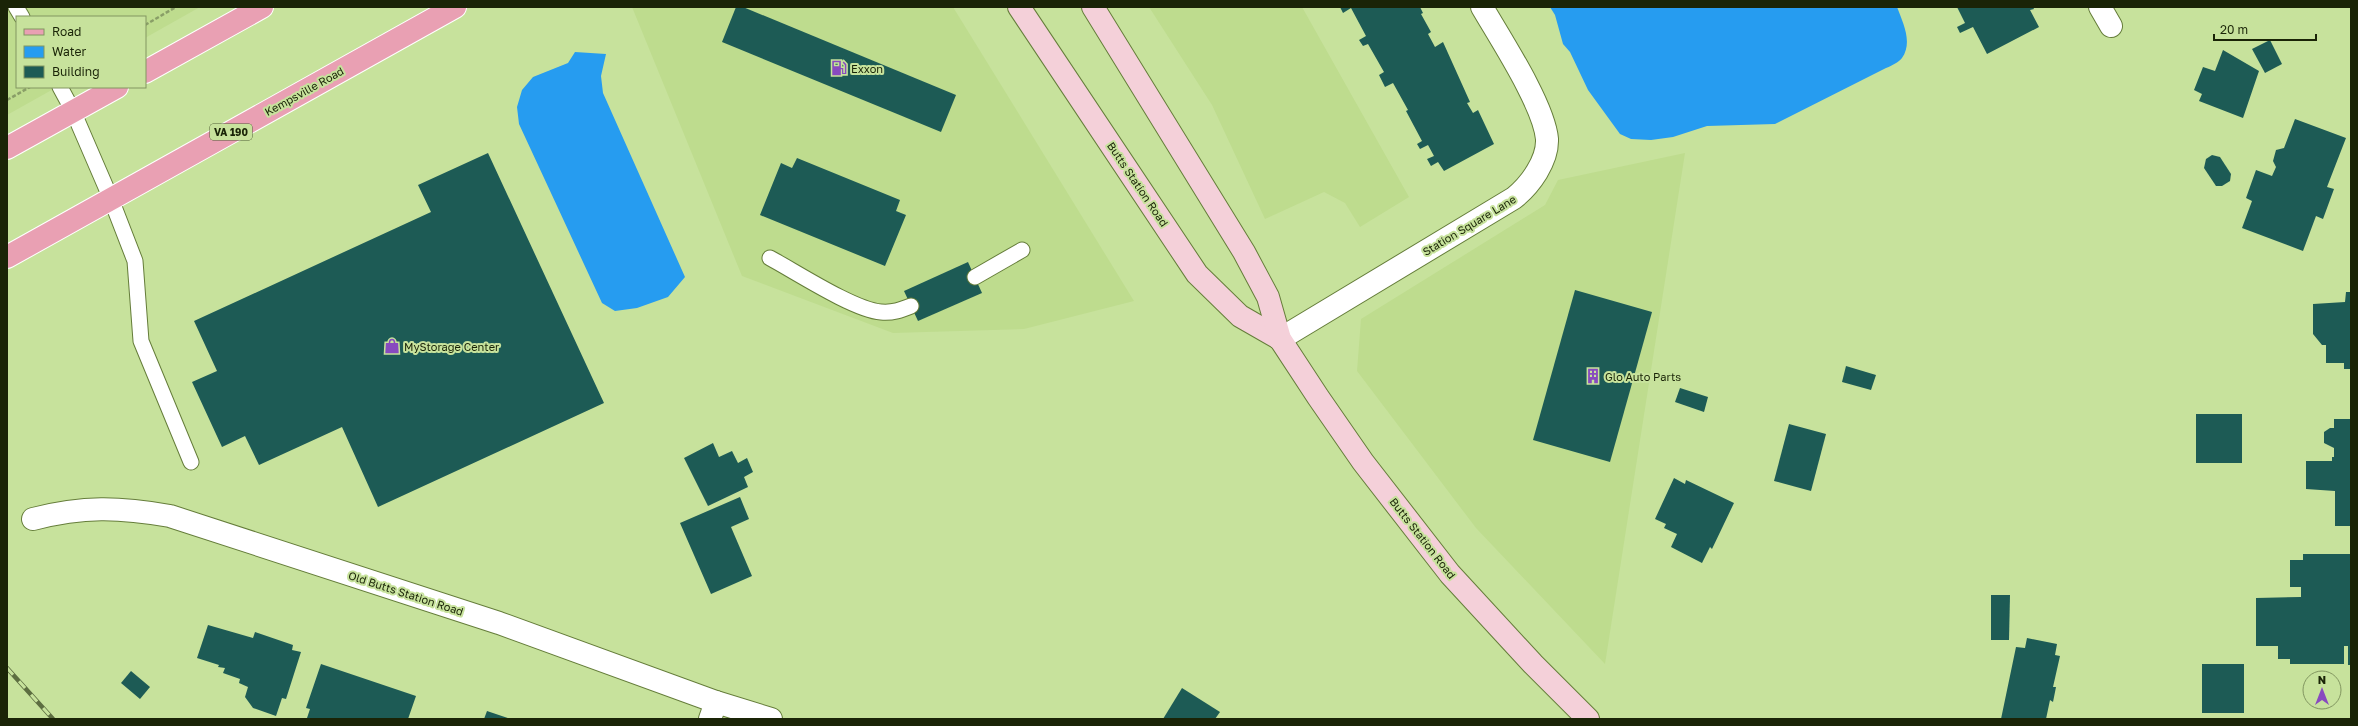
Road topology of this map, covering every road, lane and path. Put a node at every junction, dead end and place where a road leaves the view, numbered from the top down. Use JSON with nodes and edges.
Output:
{"nodes":[{"id":1,"x":16,"y":7,"type":"edge"},
{"id":2,"x":176,"y":7,"type":"edge"},
{"id":3,"x":262,"y":7,"type":"edge"},
{"id":4,"x":455,"y":7,"type":"edge"},
{"id":5,"x":1019,"y":7,"type":"edge"},
{"id":6,"x":1093,"y":7,"type":"edge"},
{"id":7,"x":1482,"y":7,"type":"edge"},
{"id":8,"x":2100,"y":7,"type":"edge"},
{"id":9,"x":21,"y":16,"type":"edge"},
{"id":10,"x":146,"y":24,"type":"edge"},
{"id":11,"x":2111,"y":26,"type":"dead end"},
{"id":12,"x":146,"y":71,"type":"edge"},
{"id":13,"x":28,"y":88,"type":"edge"},
{"id":14,"x":61,"y":88,"type":"edge"},
{"id":15,"x":115,"y":88,"type":"edge"},
{"id":16,"x":7,"y":100,"type":"edge"},
{"id":17,"x":73,"y":111,"type":"junction"},
{"id":18,"x":7,"y":148,"type":"edge"},
{"id":19,"x":111,"y":199,"type":"junction"},
{"id":20,"x":1022,"y":250,"type":"dead end"},
{"id":21,"x":7,"y":257,"type":"edge"},
{"id":22,"x":770,"y":258,"type":"dead end"},
{"id":23,"x":975,"y":277,"type":"dead end"},
{"id":24,"x":911,"y":306,"type":"dead end"},
{"id":25,"x":1280,"y":339,"type":"junction"},
{"id":26,"x":191,"y":462,"type":"dead end"},
{"id":27,"x":33,"y":519,"type":"dead end"},
{"id":28,"x":713,"y":710,"type":"edge"},
{"id":29,"x":771,"y":719,"type":"edge"},
{"id":30,"x":1588,"y":719,"type":"edge"}],
"edges":[{"from":1,"to":9,"type":"lane"},
{"from":2,"to":10,"type":"path"},
{"from":3,"to":12,"type":"main road"},
{"from":4,"to":19,"type":"main road","name":"Kempsville Road","number":"VA 190"},
{"from":5,"to":25,"type":"main road","name":"Butts Station Road"},
{"from":6,"to":25,"type":"main road","name":"Butts Station Road"},
{"from":7,"to":25,"type":"street","name":"Station Square Lane"},
{"from":8,"to":11,"type":"street"},
{"from":13,"to":16,"type":"path"},
{"from":14,"to":17,"type":"lane"},
{"from":15,"to":17,"type":"main road"},
{"from":17,"to":18,"type":"main road"},
{"from":17,"to":19,"type":"lane"},
{"from":19,"to":21,"type":"main road","name":"Kempsville Road","number":"VA 190"},
{"from":19,"to":26,"type":"lane"},
{"from":20,"to":23,"type":"lane"},
{"from":22,"to":24,"type":"lane"},
{"from":25,"to":30,"type":"main road","name":"Butts Station Road"},
{"from":27,"to":28,"type":"street","name":"Old Butts Station Road"},
{"from":28,"to":29,"type":"street","name":"Old Butts Station Road"}]}
